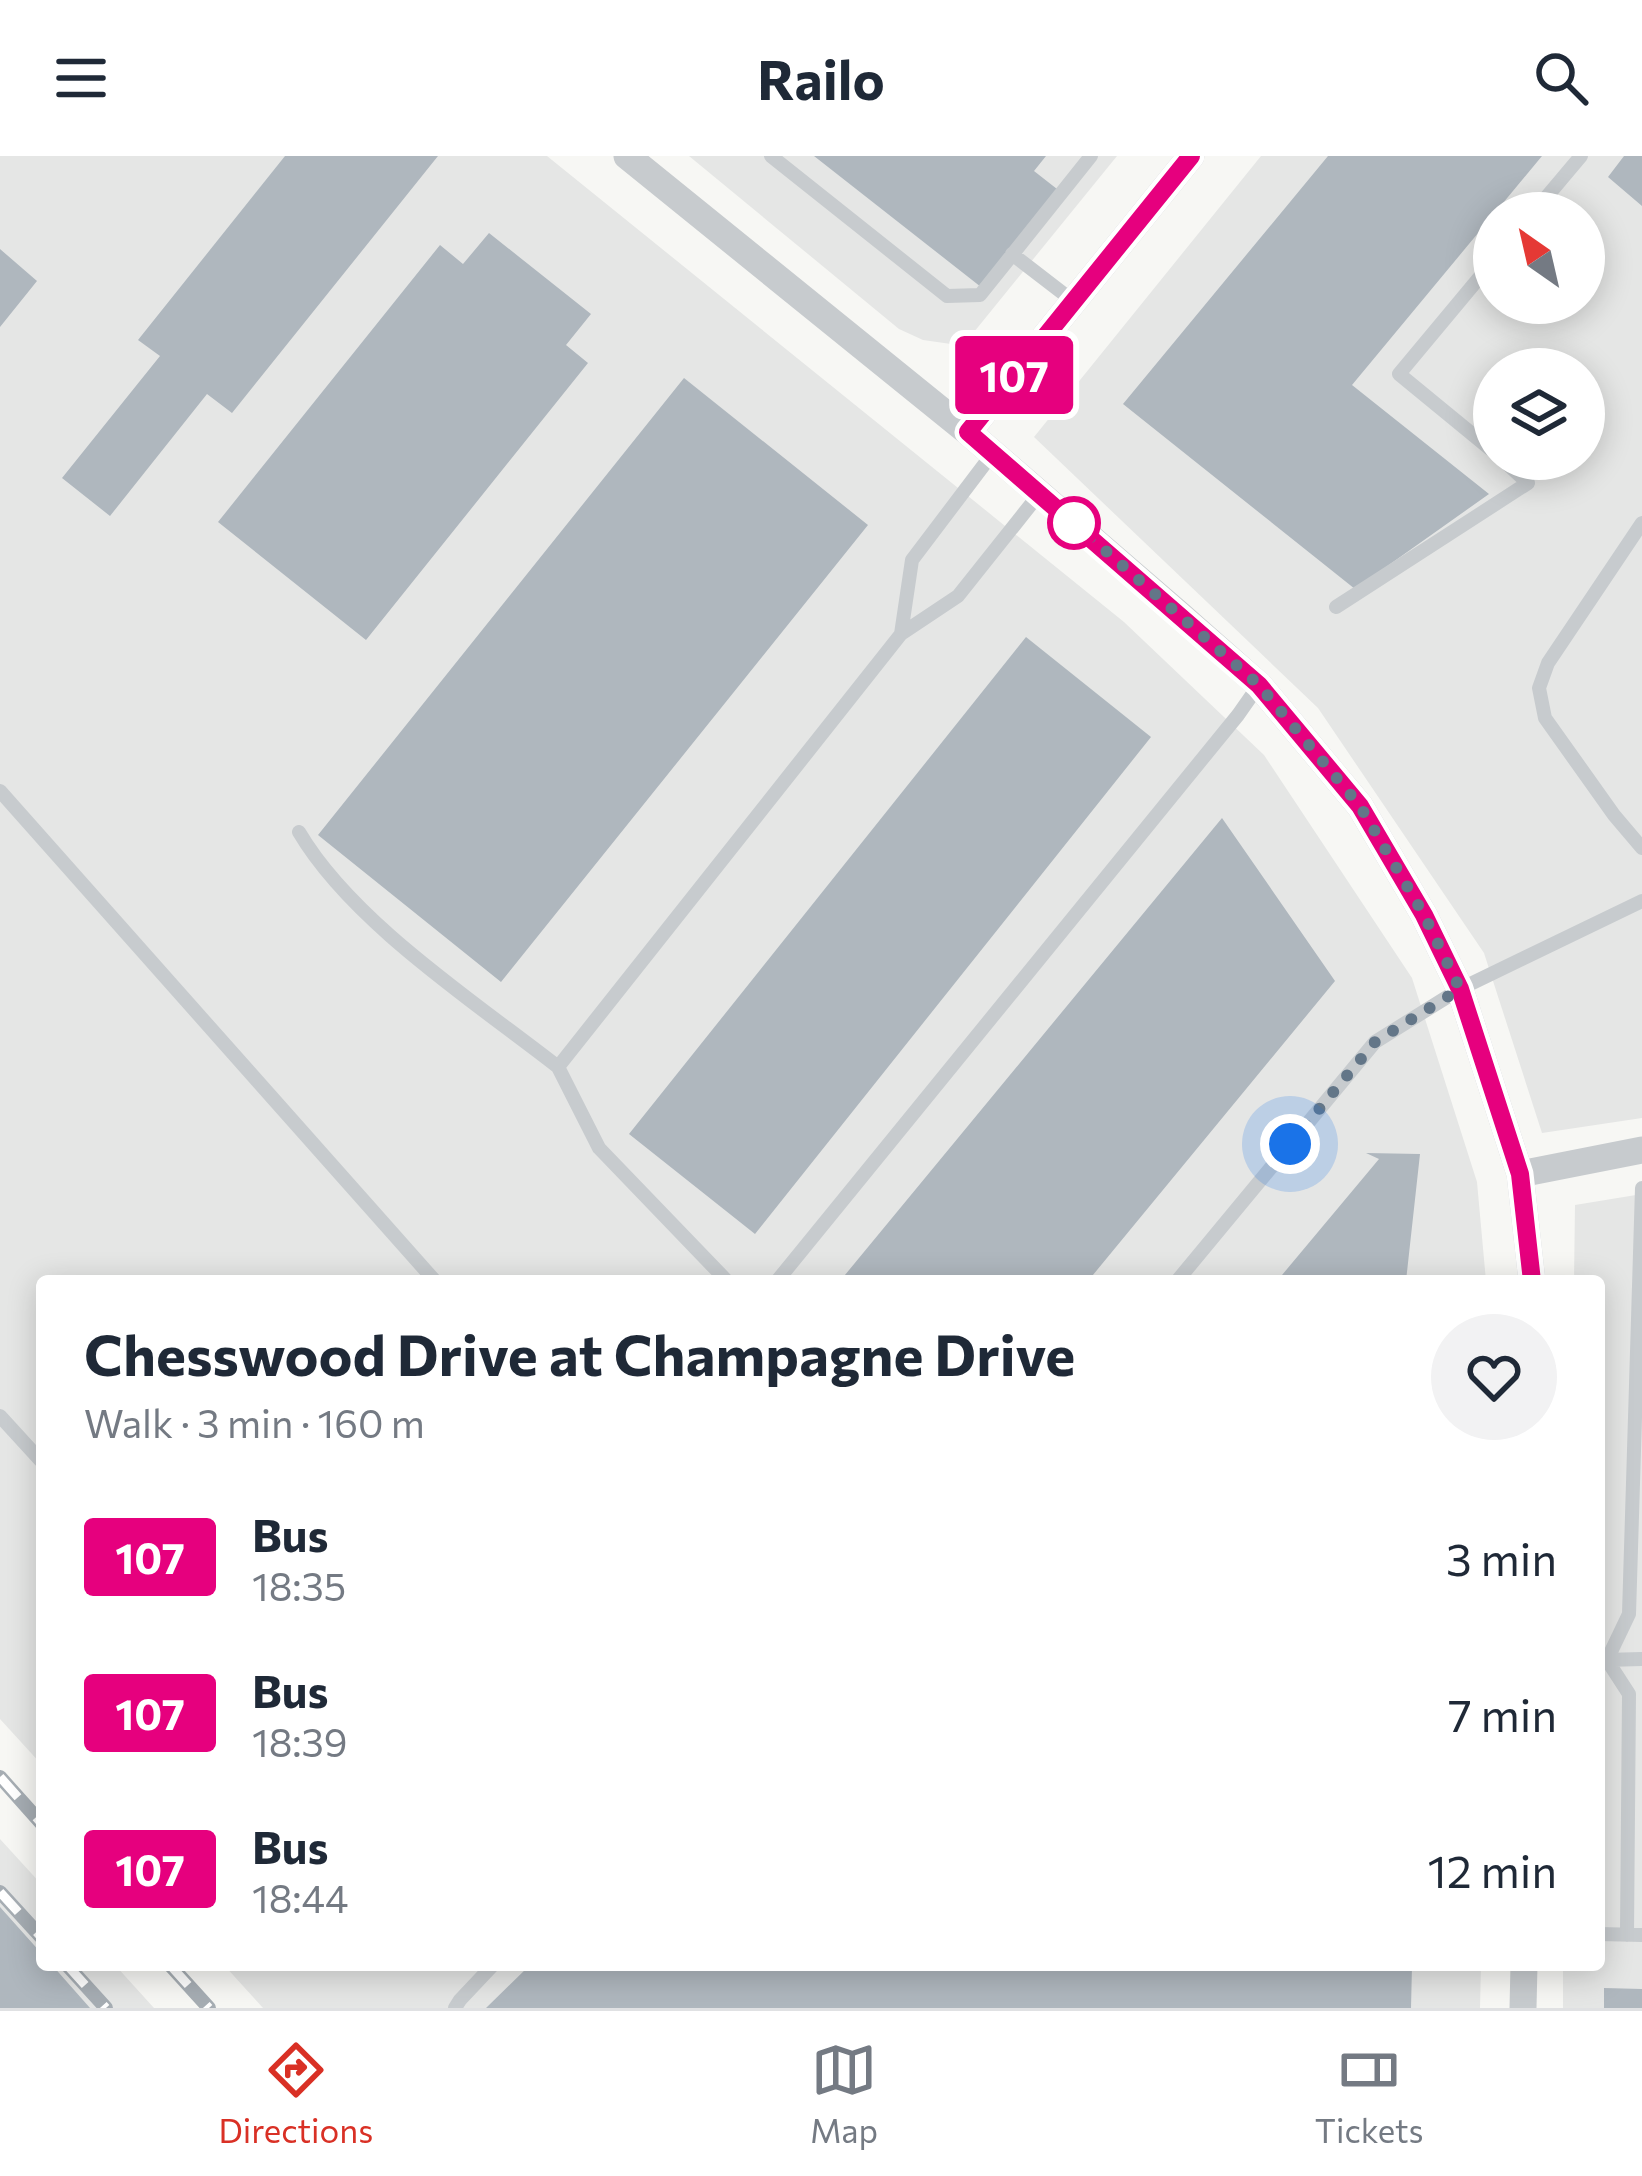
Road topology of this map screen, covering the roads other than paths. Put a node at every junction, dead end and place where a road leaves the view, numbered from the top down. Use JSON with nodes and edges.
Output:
{"nodes":[{"id":1,"x":771,"y":156,"type":"edge"},
{"id":2,"x":1091,"y":156,"type":"edge"},
{"id":3,"x":1190,"y":156,"type":"edge"},
{"id":4,"x":1581,"y":156,"type":"edge"},
{"id":5,"x":640,"y":160,"type":"edge"},
{"id":6,"x":1551,"y":192,"type":"edge"},
{"id":7,"x":1012,"y":254,"type":"junction"},
{"id":8,"x":1473,"y":285,"type":"edge"},
{"id":9,"x":1073,"y":301,"type":"junction"},
{"id":10,"x":968,"y":432,"type":"junction"},
{"id":11,"x":1473,"y":435,"type":"edge"},
{"id":12,"x":993,"y":453,"type":"junction"},
{"id":13,"x":1525,"y":480,"type":"edge"},
{"id":14,"x":1040,"y":494,"type":"junction"},
{"id":15,"x":1642,"y":523,"type":"edge"},
{"id":16,"x":1336,"y":608,"type":"dead end"},
{"id":17,"x":901,"y":634,"type":"junction"},
{"id":18,"x":1259,"y":685,"type":"junction"},
{"id":19,"x":0,"y":791,"type":"edge"},
{"id":20,"x":299,"y":832,"type":"dead end"},
{"id":21,"x":1642,"y":848,"type":"edge"},
{"id":22,"x":1642,"y":901,"type":"edge"},
{"id":23,"x":1460,"y":989,"type":"junction"},
{"id":24,"x":558,"y":1067,"type":"junction"},
{"id":25,"x":1641,"y":1158,"type":"edge"},
{"id":26,"x":1520,"y":1174,"type":"junction"},
{"id":27,"x":1642,"y":1188,"type":"edge"},
{"id":28,"x":429,"y":1275,"type":"edge"},
{"id":29,"x":721,"y":1275,"type":"edge"},
{"id":30,"x":782,"y":1275,"type":"edge"},
{"id":31,"x":1182,"y":1275,"type":"edge"},
{"id":32,"x":1531,"y":1275,"type":"edge"},
{"id":33,"x":0,"y":1416,"type":"edge"},
{"id":34,"x":36,"y":1455,"type":"edge"},
{"id":35,"x":1636,"y":1618,"type":"edge"},
{"id":36,"x":1605,"y":1657,"type":"edge"},
{"id":37,"x":1605,"y":1659,"type":"edge"},
{"id":38,"x":1642,"y":1659,"type":"edge"},
{"id":39,"x":1605,"y":1662,"type":"edge"},
{"id":40,"x":1605,"y":1934,"type":"edge"},
{"id":41,"x":1635,"y":1935,"type":"edge"},
{"id":42,"x":488,"y":1971,"type":"edge"},
{"id":43,"x":1524,"y":1971,"type":"edge"},
{"id":44,"x":455,"y":2008,"type":"edge"},
{"id":45,"x":1523,"y":2008,"type":"edge"}],
"edges":[{"from":1,"to":7,"type":"lane"},
{"from":2,"to":7,"type":"lane"},
{"from":3,"to":9,"type":"street"},
{"from":4,"to":6,"type":"lane"},
{"from":5,"to":10,"type":"street"},
{"from":7,"to":9,"type":"lane"},
{"from":8,"to":11,"type":"lane"},
{"from":9,"to":10,"type":"street"},
{"from":10,"to":12,"type":"street"},
{"from":12,"to":14,"type":"street"},
{"from":12,"to":17,"type":"lane"},
{"from":13,"to":16,"type":"lane"},
{"from":14,"to":17,"type":"lane"},
{"from":14,"to":18,"type":"street"},
{"from":15,"to":21,"type":"lane"},
{"from":17,"to":24,"type":"lane"},
{"from":18,"to":23,"type":"street"},
{"from":18,"to":30,"type":"lane"},
{"from":19,"to":28,"type":"lane"},
{"from":20,"to":24,"type":"lane"},
{"from":22,"to":23,"type":"lane"},
{"from":23,"to":26,"type":"street"},
{"from":23,"to":31,"type":"lane"},
{"from":24,"to":29,"type":"lane"},
{"from":25,"to":26,"type":"street"},
{"from":26,"to":32,"type":"street"},
{"from":27,"to":35,"type":"lane"},
{"from":33,"to":34,"type":"lane"},
{"from":35,"to":36,"type":"lane"},
{"from":37,"to":38,"type":"lane"},
{"from":39,"to":41,"type":"lane"},
{"from":40,"to":41,"type":"lane"},
{"from":42,"to":44,"type":"lane"},
{"from":43,"to":45,"type":"street"}]}
